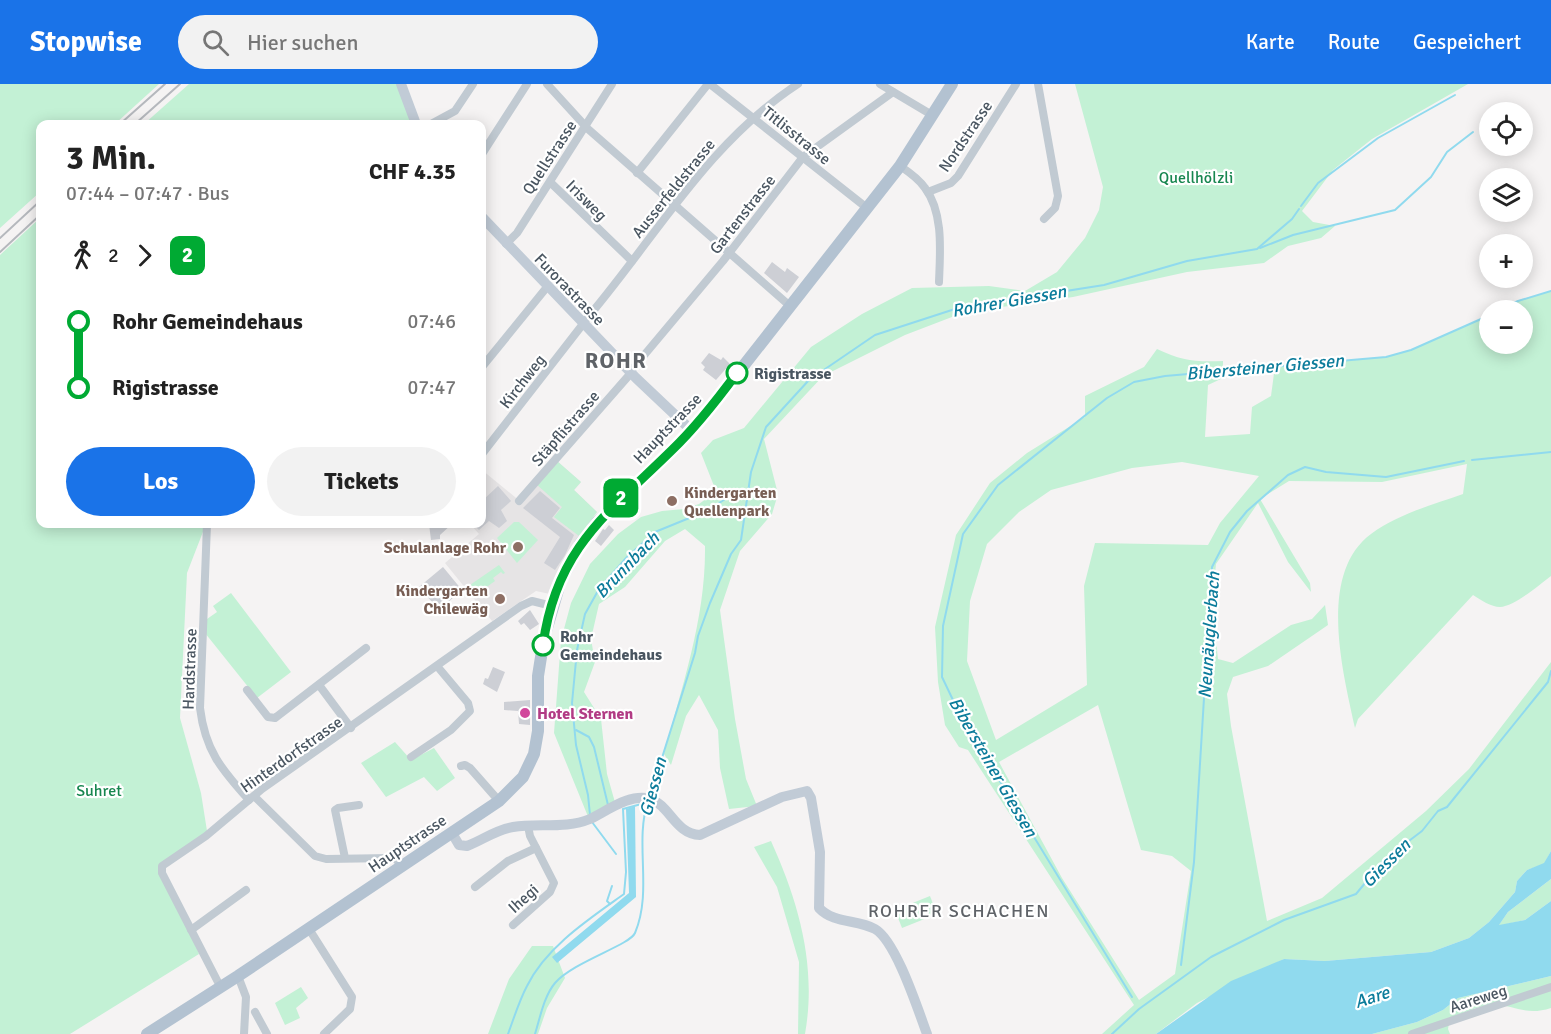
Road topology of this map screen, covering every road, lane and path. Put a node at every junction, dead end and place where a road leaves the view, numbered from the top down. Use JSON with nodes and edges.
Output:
{"nodes":[{"id":1,"x":401,"y":84,"type":"edge"},
{"id":2,"x":473,"y":84,"type":"edge"},
{"id":3,"x":527,"y":84,"type":"edge"},
{"id":4,"x":547,"y":84,"type":"edge"},
{"id":5,"x":612,"y":84,"type":"edge"},
{"id":6,"x":709,"y":84,"type":"edge"},
{"id":7,"x":798,"y":84,"type":"edge"},
{"id":8,"x":880,"y":84,"type":"edge"},
{"id":9,"x":952,"y":84,"type":"edge"},
{"id":10,"x":1016,"y":84,"type":"edge"},
{"id":11,"x":1038,"y":84,"type":"edge"},
{"id":12,"x":892,"y":92,"type":"junction"},
{"id":13,"x":932,"y":116,"type":"junction"},
{"id":14,"x":753,"y":118,"type":"junction"},
{"id":15,"x":414,"y":120,"type":"edge"},
{"id":16,"x":438,"y":120,"type":"edge"},
{"id":17,"x":585,"y":126,"type":"junction"},
{"id":18,"x":486,"y":148,"type":"edge"},
{"id":19,"x":803,"y":158,"type":"junction"},
{"id":20,"x":900,"y":166,"type":"junction"},
{"id":21,"x":637,"y":173,"type":"junction"},
{"id":22,"x":550,"y":182,"type":"junction"},
{"id":23,"x":928,"y":192,"type":"junction"},
{"id":24,"x":674,"y":206,"type":"junction"},
{"id":25,"x":867,"y":208,"type":"junction"},
{"id":26,"x":1044,"y":219,"type":"dead end"},
{"id":27,"x":486,"y":222,"type":"edge"},
{"id":28,"x":506,"y":244,"type":"junction"},
{"id":29,"x":729,"y":253,"type":"junction"},
{"id":30,"x":632,"y":261,"type":"junction"},
{"id":31,"x":939,"y":282,"type":"dead end"},
{"id":32,"x":547,"y":287,"type":"junction"},
{"id":33,"x":790,"y":306,"type":"junction"},
{"id":34,"x":583,"y":324,"type":"junction"},
{"id":35,"x":486,"y":362,"type":"edge"},
{"id":36,"x":631,"y":373,"type":"junction"},
{"id":37,"x":691,"y":430,"type":"junction"},
{"id":38,"x":486,"y":449,"type":"edge"},
{"id":39,"x":519,"y":501,"type":"dead end"},
{"id":40,"x":207,"y":528,"type":"edge"},
{"id":41,"x":552,"y":606,"type":"junction"},
{"id":42,"x":366,"y":648,"type":"dead end"},
{"id":43,"x":437,"y":666,"type":"junction"},
{"id":44,"x":319,"y":685,"type":"junction"},
{"id":45,"x":247,"y":690,"type":"dead end"},
{"id":46,"x":351,"y":728,"type":"junction"},
{"id":47,"x":411,"y":757,"type":"dead end"},
{"id":48,"x":461,"y":766,"type":"dead end"},
{"id":49,"x":252,"y":798,"type":"junction"},
{"id":50,"x":499,"y":801,"type":"junction"},
{"id":51,"x":359,"y":806,"type":"dead end"},
{"id":52,"x":528,"y":826,"type":"junction"},
{"id":53,"x":452,"y":833,"type":"junction"},
{"id":54,"x":536,"y":848,"type":"junction"},
{"id":55,"x":345,"y":858,"type":"junction"},
{"id":56,"x":401,"y":866,"type":"junction"},
{"id":57,"x":475,"y":887,"type":"dead end"},
{"id":58,"x":246,"y":891,"type":"dead end"},
{"id":59,"x":513,"y":925,"type":"dead end"},
{"id":60,"x":309,"y":929,"type":"junction"},
{"id":61,"x":191,"y":930,"type":"junction"},
{"id":62,"x":238,"y":976,"type":"junction"},
{"id":63,"x":221,"y":987,"type":"junction"},
{"id":64,"x":1551,"y":987,"type":"edge"},
{"id":65,"x":255,"y":1012,"type":"dead end"},
{"id":66,"x":147,"y":1034,"type":"edge"},
{"id":67,"x":244,"y":1034,"type":"edge"},
{"id":68,"x":267,"y":1034,"type":"edge"},
{"id":69,"x":324,"y":1034,"type":"edge"},
{"id":70,"x":927,"y":1034,"type":"edge"},
{"id":71,"x":1412,"y":1034,"type":"edge"}],
"edges":[{"from":1,"to":15,"type":"street"},
{"from":2,"to":16,"type":"street"},
{"from":3,"to":18,"type":"street"},
{"from":4,"to":17,"type":"street"},
{"from":5,"to":17,"type":"street","name":"Quellstrasse"},
{"from":6,"to":14,"type":"street","name":"Titlisstrasse"},
{"from":6,"to":21,"type":"street"},
{"from":7,"to":14,"type":"street","name":"Ausserfeldstrasse"},
{"from":8,"to":12,"type":"street"},
{"from":9,"to":13,"type":"main road","name":"Hauptstrasse"},
{"from":10,"to":23,"type":"street","name":"Nordstrasse"},
{"from":11,"to":26,"type":"street"},
{"from":12,"to":13,"type":"street"},
{"from":12,"to":19,"type":"street","name":"Gartenstrasse"},
{"from":13,"to":20,"type":"main road","name":"Hauptstrasse"},
{"from":14,"to":19,"type":"street","name":"Titlisstrasse"},
{"from":14,"to":24,"type":"street","name":"Ausserfeldstrasse"},
{"from":17,"to":21,"type":"street"},
{"from":17,"to":22,"type":"street","name":"Quellstrasse"},
{"from":19,"to":25,"type":"street","name":"Titlisstrasse"},
{"from":19,"to":29,"type":"street","name":"Gartenstrasse"},
{"from":20,"to":23,"type":"street"},
{"from":20,"to":25,"type":"main road","name":"Hauptstrasse"},
{"from":21,"to":24,"type":"street"},
{"from":22,"to":28,"type":"street","name":"Quellstrasse"},
{"from":22,"to":30,"type":"street","name":"Irisweg"},
{"from":23,"to":31,"type":"street"},
{"from":24,"to":29,"type":"street"},
{"from":24,"to":30,"type":"street","name":"Ausserfeldstrasse"},
{"from":25,"to":33,"type":"main road","name":"Hauptstrasse"},
{"from":27,"to":28,"type":"street","name":"Furorastrasse"},
{"from":28,"to":32,"type":"street","name":"Furorastrasse"},
{"from":29,"to":33,"type":"street"},
{"from":29,"to":36,"type":"street","name":"Gartenstrasse"},
{"from":30,"to":34,"type":"street","name":"Ausserfeldstrasse"},
{"from":32,"to":34,"type":"street","name":"Furorastrasse"},
{"from":32,"to":35,"type":"street"},
{"from":33,"to":37,"type":"main road","name":"Hauptstrasse"},
{"from":34,"to":36,"type":"street","name":"Furorastrasse"},
{"from":34,"to":38,"type":"street","name":"Kirchweg"},
{"from":36,"to":37,"type":"street","name":"Furorastrasse"},
{"from":36,"to":39,"type":"street","name":"Stäpflistrasse"},
{"from":37,"to":41,"type":"main road","name":"Hauptstrasse"},
{"from":40,"to":49,"type":"street","name":"Hardstrasse"},
{"from":41,"to":43,"type":"street","name":"Hinterdorfstrasse"},
{"from":41,"to":50,"type":"main road","name":"Hauptstrasse"},
{"from":42,"to":44,"type":"street"},
{"from":43,"to":46,"type":"street","name":"Hinterdorfstrasse"},
{"from":43,"to":47,"type":"street"},
{"from":44,"to":45,"type":"street"},
{"from":44,"to":46,"type":"street"},
{"from":46,"to":49,"type":"street","name":"Hinterdorfstrasse"},
{"from":48,"to":50,"type":"street"},
{"from":49,"to":55,"type":"street","name":"Hardstrasse"},
{"from":49,"to":61,"type":"street","name":"Hinterdorfstrasse"},
{"from":50,"to":53,"type":"main road","name":"Hauptstrasse"},
{"from":51,"to":55,"type":"street"},
{"from":52,"to":53,"type":"street"},
{"from":52,"to":54,"type":"street","name":"Ihegi"},
{"from":52,"to":70,"type":"street"},
{"from":53,"to":56,"type":"main road","name":"Hauptstrasse"},
{"from":54,"to":57,"type":"street"},
{"from":54,"to":59,"type":"street","name":"Ihegi"},
{"from":55,"to":56,"type":"street","name":"Hardstrasse"},
{"from":56,"to":60,"type":"main road","name":"Hauptstrasse"},
{"from":58,"to":61,"type":"street"},
{"from":60,"to":62,"type":"main road","name":"Hauptstrasse"},
{"from":60,"to":69,"type":"street"},
{"from":61,"to":63,"type":"street","name":"Hinterdorfstrasse"},
{"from":62,"to":63,"type":"main road","name":"Hauptstrasse"},
{"from":62,"to":67,"type":"street"},
{"from":63,"to":66,"type":"main road","name":"Hauptstrasse"},
{"from":64,"to":71,"type":"street","name":"Aareweg"},
{"from":65,"to":68,"type":"street"}]}
